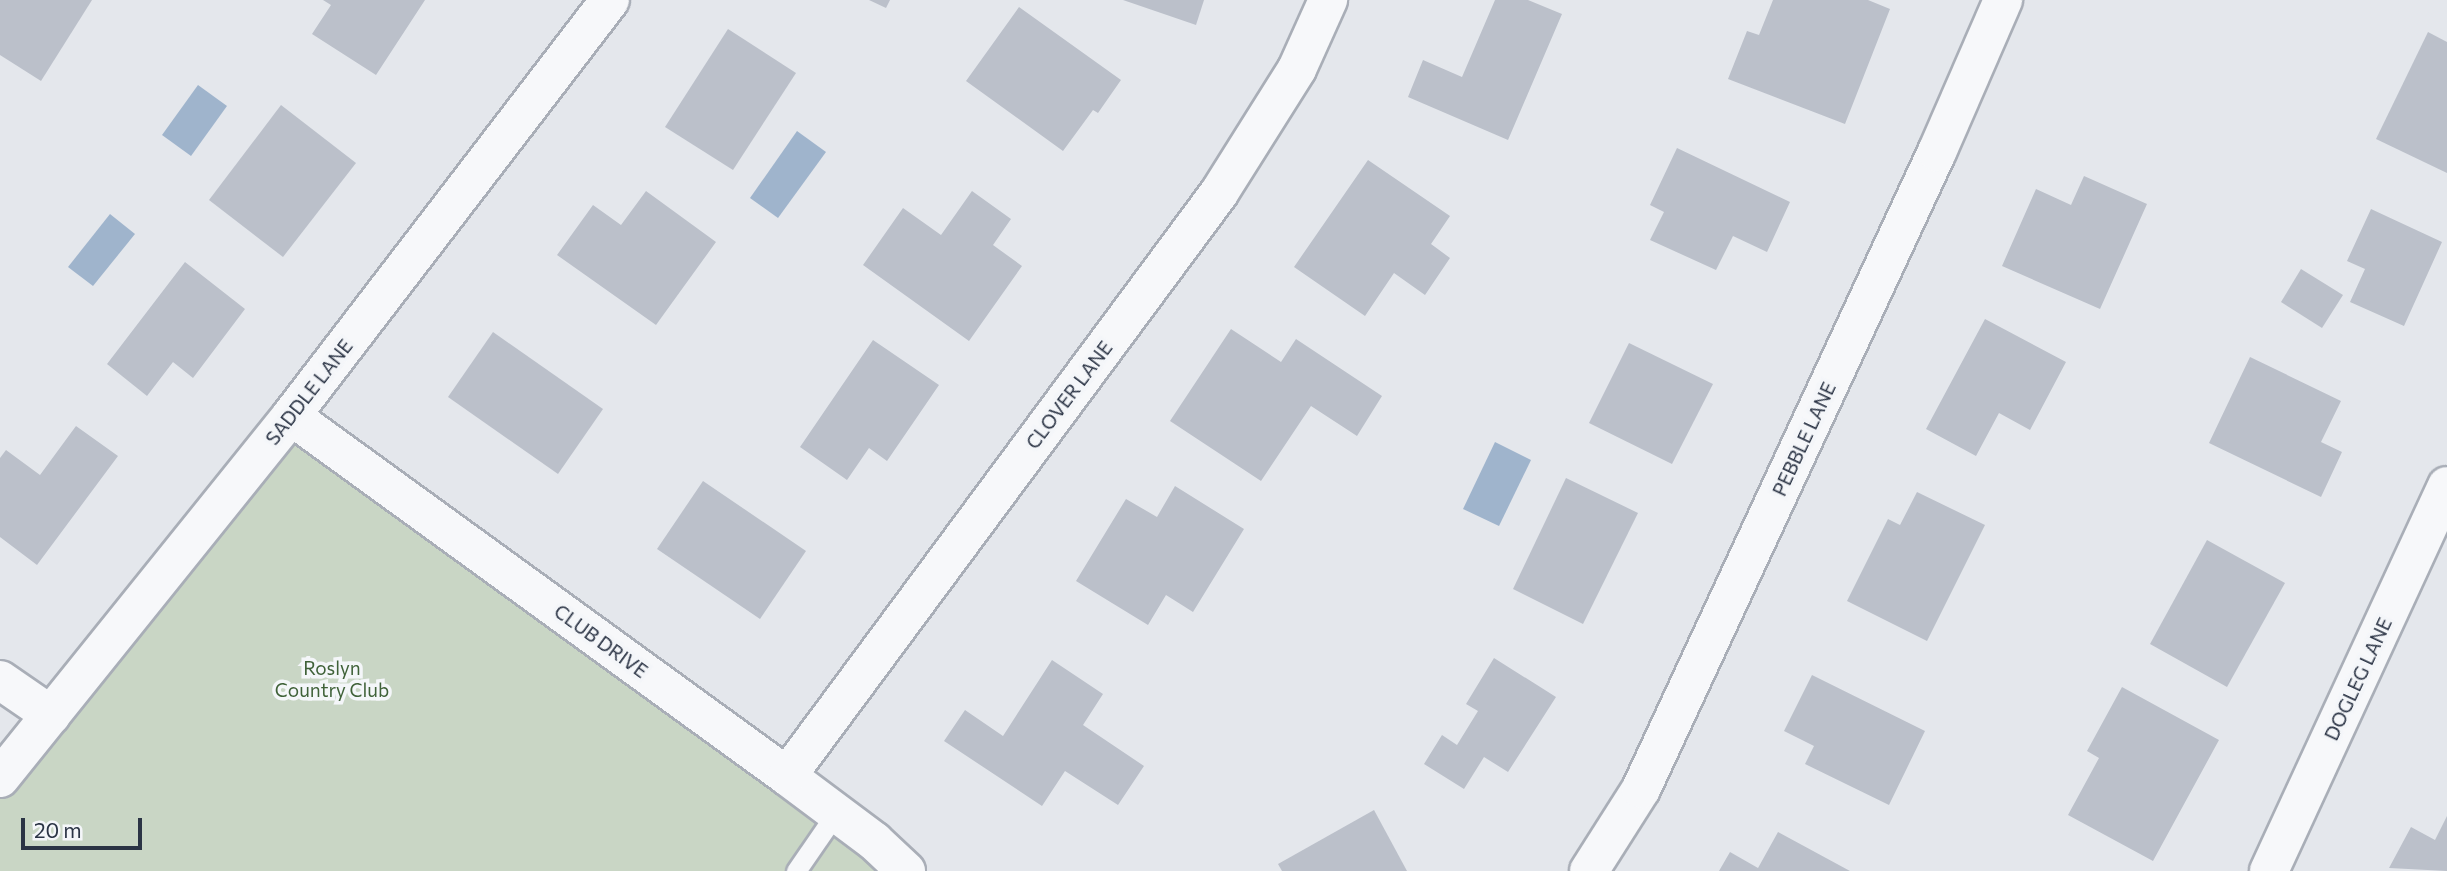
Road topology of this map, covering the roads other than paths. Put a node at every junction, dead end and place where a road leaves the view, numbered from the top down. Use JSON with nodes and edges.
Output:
{"nodes":[{"id":1,"x":610,"y":0,"type":"edge"},
{"id":2,"x":1328,"y":0,"type":"edge"},
{"id":3,"x":2003,"y":0,"type":"edge"},
{"id":4,"x":291,"y":416,"type":"junction"},
{"id":5,"x":2447,"y":486,"type":"edge"},
{"id":6,"x":0,"y":680,"type":"edge"},
{"id":7,"x":51,"y":715,"type":"junction"},
{"id":8,"x":787,"y":776,"type":"junction"},
{"id":9,"x":0,"y":778,"type":"edge"},
{"id":10,"x":836,"y":813,"type":"junction"},
{"id":11,"x":796,"y":871,"type":"edge"},
{"id":12,"x":906,"y":871,"type":"edge"},
{"id":13,"x":1589,"y":871,"type":"edge"},
{"id":14,"x":2269,"y":871,"type":"edge"}],
"edges":[{"from":1,"to":4,"type":"street","name":"SADDLE LANE"},
{"from":2,"to":8,"type":"street","name":"CLOVER LANE"},
{"from":3,"to":13,"type":"street","name":"PEBBLE LANE"},
{"from":4,"to":7,"type":"street","name":"SADDLE LANE"},
{"from":4,"to":8,"type":"street","name":"CLUB DRIVE"},
{"from":5,"to":14,"type":"street","name":"DOGLEG LANE"},
{"from":6,"to":7,"type":"street"},
{"from":7,"to":9,"type":"street","name":"SADDLE LANE"},
{"from":8,"to":10,"type":"street","name":"CLUB DRIVE"},
{"from":10,"to":11,"type":"lane"},
{"from":10,"to":12,"type":"street","name":"CLUB DRIVE"}]}
